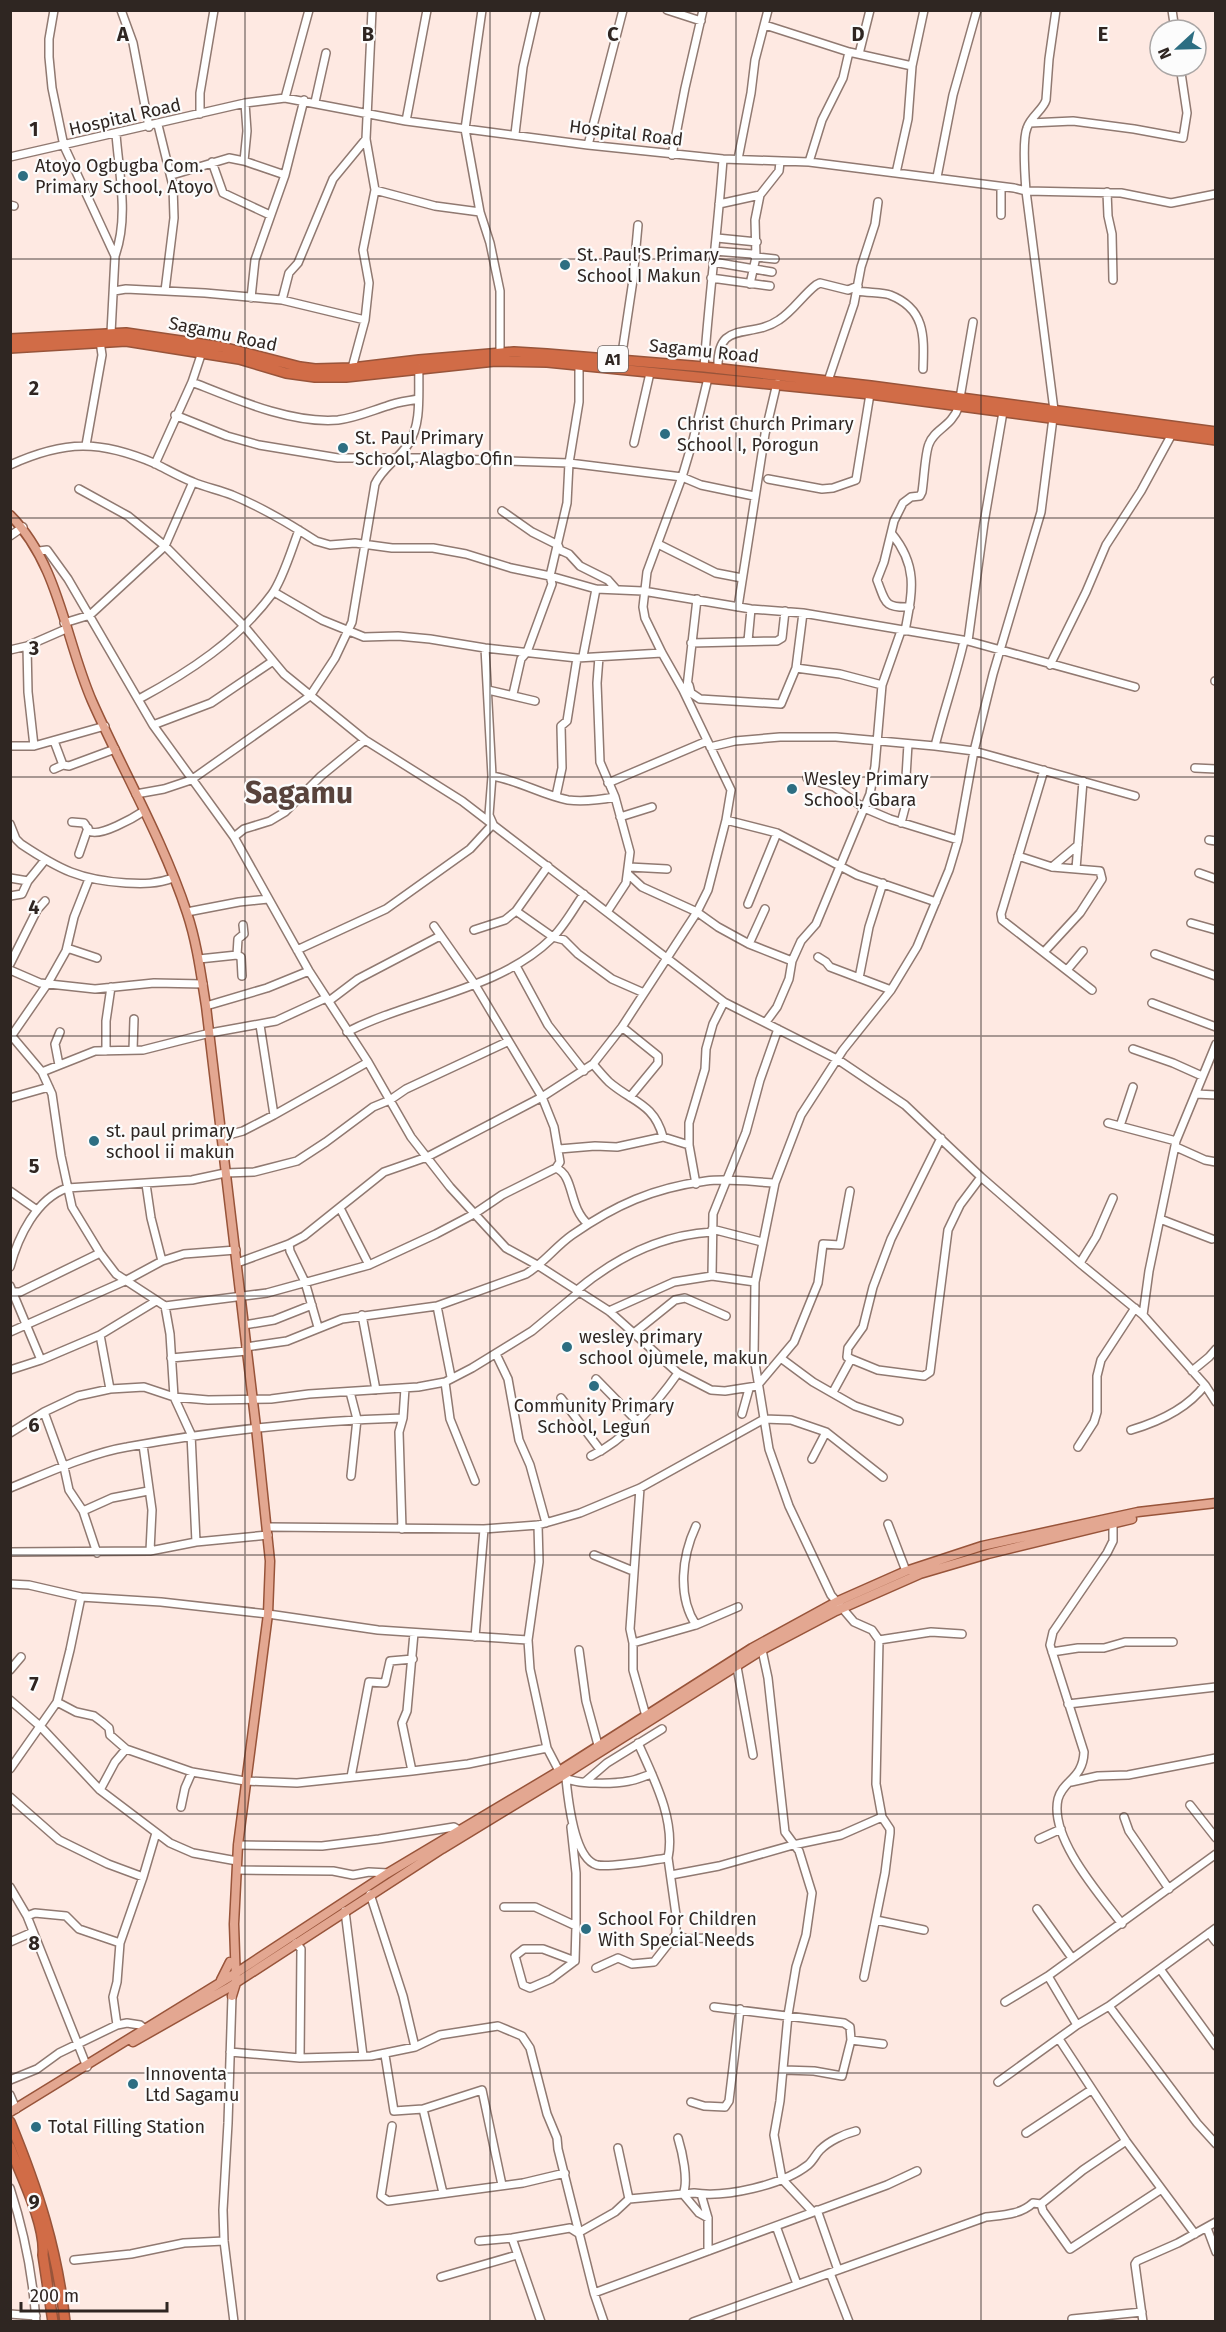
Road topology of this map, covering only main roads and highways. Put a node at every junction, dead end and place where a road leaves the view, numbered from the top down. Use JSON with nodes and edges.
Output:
{"nodes":[{"id":1,"x":10,"y":339,"type":"edge"},
{"id":2,"x":10,"y":348,"type":"edge"},
{"id":3,"x":743,"y":376,"type":"junction"},
{"id":4,"x":959,"y":402,"type":"junction"},
{"id":5,"x":1054,"y":414,"type":"junction"},
{"id":6,"x":1215,"y":432,"type":"edge"},
{"id":7,"x":1215,"y":440,"type":"edge"},
{"id":8,"x":10,"y":515,"type":"edge"},
{"id":9,"x":1215,"y":1503,"type":"edge"},
{"id":10,"x":1215,"y":1508,"type":"edge"},
{"id":11,"x":839,"y":1605,"type":"junction"},
{"id":12,"x":563,"y":1775,"type":"junction"},
{"id":13,"x":232,"y":1960,"type":"junction"},
{"id":14,"x":251,"y":1963,"type":"junction"},
{"id":15,"x":218,"y":1984,"type":"junction"},
{"id":16,"x":232,"y":1984,"type":"junction"},
{"id":17,"x":13,"y":2111,"type":"edge"},
{"id":18,"x":10,"y":2120,"type":"edge"},
{"id":19,"x":11,"y":2150,"type":"edge"},
{"id":20,"x":53,"y":2322,"type":"edge"},
{"id":21,"x":65,"y":2322,"type":"edge"}],
"edges":[{"from":1,"to":3,"type":"highway","name":"Sagamu Road","number":"A1"},
{"from":2,"to":3,"type":"highway","name":"Sagamu Road","number":"A1"},
{"from":3,"to":4,"type":"highway","name":"Sagamu Road","number":"A1"},
{"from":3,"to":4,"type":"highway","name":"Sagamu Road","number":"A1"},
{"from":4,"to":5,"type":"highway","name":"Sagamu Road","number":"A1"},
{"from":4,"to":5,"type":"highway","name":"Sagamu Road","number":"A1"},
{"from":5,"to":6,"type":"highway","name":"Sagamu Road","number":"A1"},
{"from":5,"to":7,"type":"highway","name":"Sagamu Road","number":"A1"},
{"from":8,"to":13,"type":"main road"},
{"from":9,"to":11,"type":"main road"},
{"from":10,"to":11,"type":"main road"},
{"from":11,"to":12,"type":"main road"},
{"from":11,"to":12,"type":"main road"},
{"from":12,"to":14,"type":"main road"},
{"from":12,"to":16,"type":"main road"},
{"from":13,"to":14,"type":"main road"},
{"from":13,"to":15,"type":"main road"},
{"from":13,"to":16,"type":"main road"},
{"from":14,"to":16,"type":"main road"},
{"from":15,"to":16,"type":"main road"},
{"from":15,"to":17,"type":"main road"},
{"from":16,"to":18,"type":"main road"},
{"from":18,"to":21,"type":"highway"},
{"from":19,"to":20,"type":"highway"}]}
